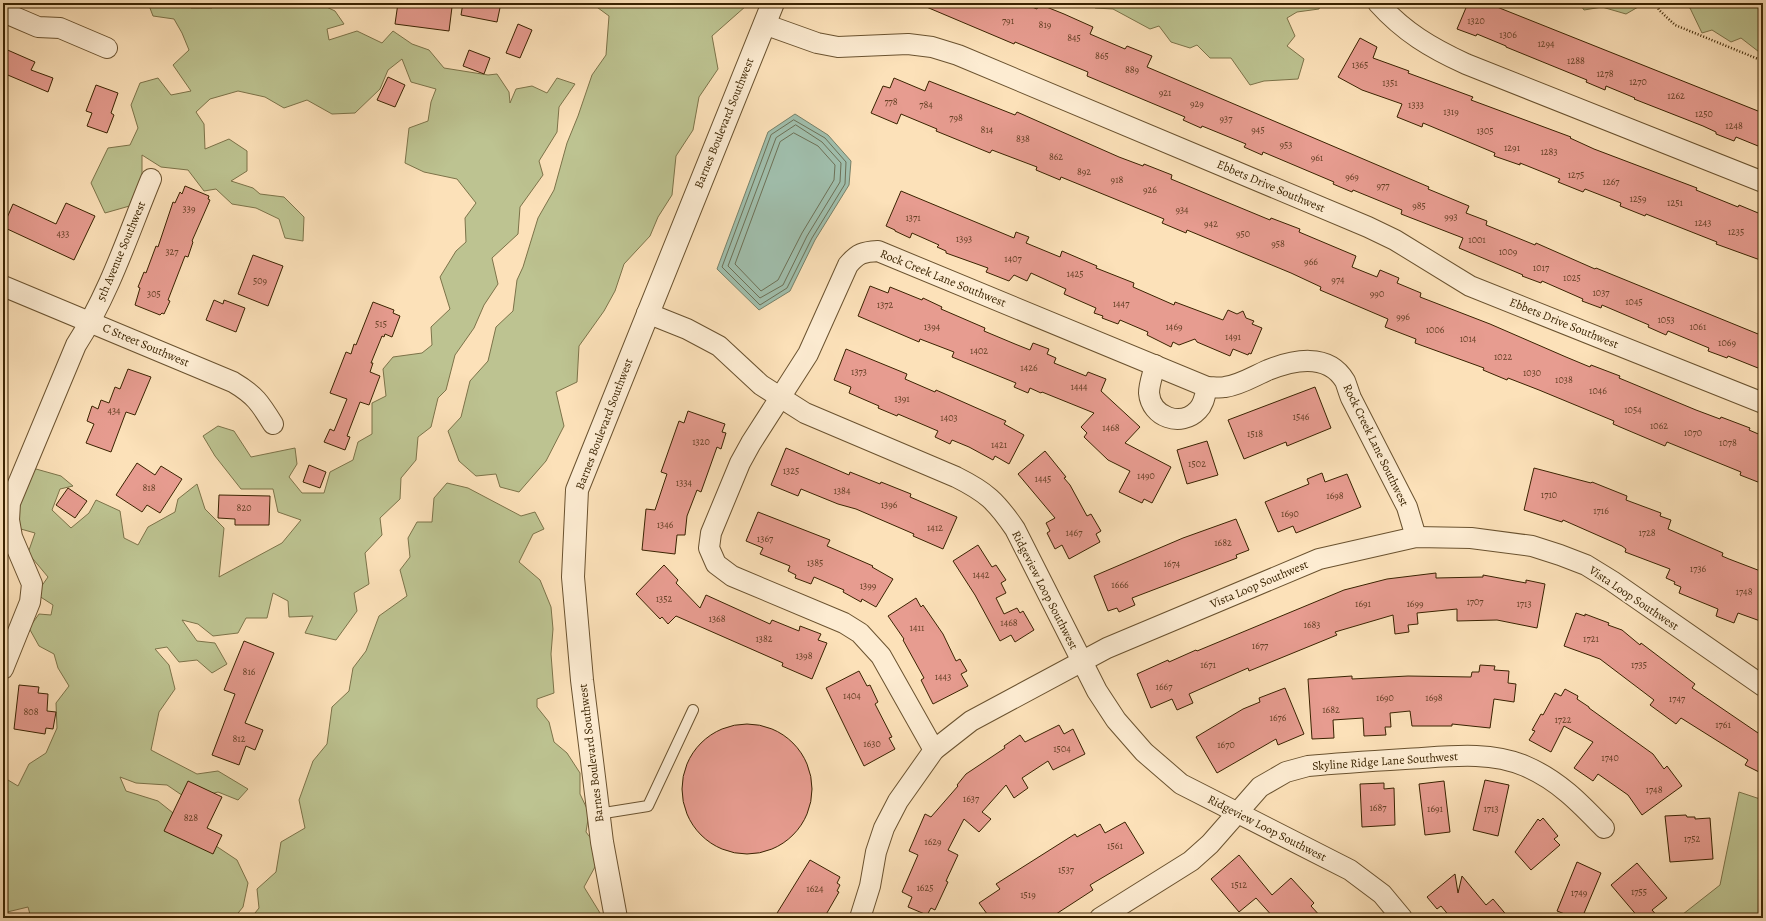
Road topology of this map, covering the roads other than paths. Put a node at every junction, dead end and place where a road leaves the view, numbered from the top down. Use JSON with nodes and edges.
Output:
{"nodes":[{"id":1,"x":773,"y":3,"type":"edge"},
{"id":2,"x":1378,"y":3,"type":"edge"},
{"id":3,"x":3,"y":12,"type":"edge"},
{"id":4,"x":764,"y":24,"type":"junction"},
{"id":5,"x":107,"y":48,"type":"dead end"},
{"id":6,"x":151,"y":179,"type":"dead end"},
{"id":7,"x":1763,"y":182,"type":"edge"},
{"id":8,"x":3,"y":286,"type":"edge"},
{"id":9,"x":648,"y":313,"type":"junction"},
{"id":10,"x":90,"y":322,"type":"junction"},
{"id":11,"x":1155,"y":365,"type":"junction"},
{"id":12,"x":1207,"y":387,"type":"junction"},
{"id":13,"x":780,"y":397,"type":"junction"},
{"id":14,"x":1763,"y":403,"type":"edge"},
{"id":15,"x":273,"y":424,"type":"dead end"},
{"id":16,"x":1416,"y":537,"type":"junction"},
{"id":17,"x":1081,"y":661,"type":"junction"},
{"id":18,"x":3,"y":669,"type":"edge"},
{"id":19,"x":1763,"y":686,"type":"edge"},
{"id":20,"x":693,"y":710,"type":"dead end"},
{"id":21,"x":934,"y":750,"type":"junction"},
{"id":22,"x":1237,"y":813,"type":"junction"},
{"id":23,"x":598,"y":814,"type":"junction"},
{"id":24,"x":1604,"y":828,"type":"dead end"},
{"id":25,"x":616,"y":918,"type":"edge"},
{"id":26,"x":860,"y":918,"type":"edge"},
{"id":27,"x":1100,"y":918,"type":"edge"},
{"id":28,"x":1402,"y":918,"type":"edge"}],
"edges":[{"from":1,"to":4,"type":"street","name":"Barnes Boulevard Southwest"},
{"from":2,"to":7,"type":"street"},
{"from":3,"to":5,"type":"street"},
{"from":4,"to":9,"type":"street","name":"Barnes Boulevard Southwest"},
{"from":4,"to":14,"type":"street","name":"Ebbets Drive Southwest"},
{"from":6,"to":10,"type":"street","name":"5th Avenue Southwest"},
{"from":8,"to":10,"type":"street","name":"C Street Southwest"},
{"from":9,"to":13,"type":"street","name":"Ridgeview Loop Southwest"},
{"from":9,"to":23,"type":"street","name":"Barnes Boulevard Southwest"},
{"from":10,"to":15,"type":"street","name":"C Street Southwest"},
{"from":10,"to":18,"type":"street","name":"5th Avenue Southwest"},
{"from":11,"to":12,"type":"street","name":"Rock Creek Lane Southwest"},
{"from":11,"to":12,"type":"street"},
{"from":11,"to":13,"type":"street","name":"Rock Creek Lane Southwest"},
{"from":12,"to":16,"type":"street","name":"Rock Creek Lane Southwest"},
{"from":13,"to":17,"type":"street","name":"Ridgeview Loop Southwest"},
{"from":13,"to":21,"type":"street","name":"Rock Creek Lane Southwest"},
{"from":16,"to":17,"type":"street","name":"Vista Loop Southwest"},
{"from":16,"to":19,"type":"street","name":"Vista Loop Southwest"},
{"from":17,"to":21,"type":"street","name":"Vista Loop Southwest"},
{"from":17,"to":22,"type":"street","name":"Ridgeview Loop Southwest"},
{"from":20,"to":23,"type":"lane"},
{"from":21,"to":26,"type":"street","name":"Vista Loop Southwest"},
{"from":22,"to":24,"type":"street","name":"Skyline Ridge Lane Southwest"},
{"from":22,"to":27,"type":"street","name":"Skyline Ridge Lane Southwest"},
{"from":22,"to":28,"type":"street","name":"Ridgeview Loop Southwest"},
{"from":23,"to":25,"type":"street","name":"Barnes Boulevard Southwest"}]}
